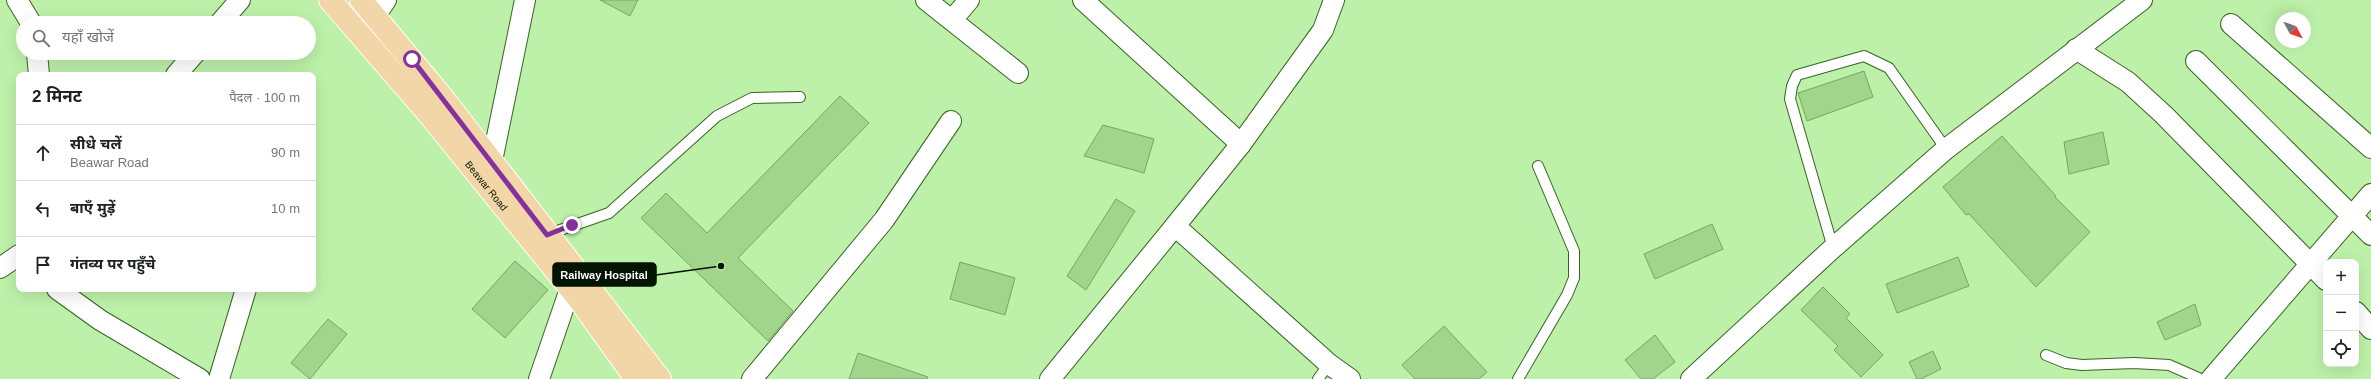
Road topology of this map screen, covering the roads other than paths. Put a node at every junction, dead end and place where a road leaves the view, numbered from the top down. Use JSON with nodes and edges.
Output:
{"nodes":[{"id":1,"x":17,"y":0,"type":"edge"},
{"id":2,"x":240,"y":0,"type":"edge"},
{"id":3,"x":330,"y":0,"type":"edge"},
{"id":4,"x":361,"y":0,"type":"edge"},
{"id":5,"x":525,"y":0,"type":"edge"},
{"id":6,"x":926,"y":0,"type":"edge"},
{"id":7,"x":969,"y":0,"type":"edge"},
{"id":8,"x":1083,"y":0,"type":"edge"},
{"id":9,"x":1334,"y":0,"type":"edge"},
{"id":10,"x":2142,"y":0,"type":"edge"},
{"id":11,"x":380,"y":8,"type":"edge"},
{"id":12,"x":27,"y":16,"type":"edge"},
{"id":13,"x":226,"y":16,"type":"edge"},
{"id":14,"x":952,"y":20,"type":"junction"},
{"id":15,"x":2231,"y":24,"type":"dead end"},
{"id":16,"x":2076,"y":49,"type":"junction"},
{"id":17,"x":38,"y":60,"type":"edge"},
{"id":18,"x":189,"y":60,"type":"edge"},
{"id":19,"x":2196,"y":61,"type":"dead end"},
{"id":20,"x":39,"y":72,"type":"edge"},
{"id":21,"x":179,"y":72,"type":"edge"},
{"id":22,"x":1018,"y":73,"type":"dead end"},
{"id":23,"x":800,"y":97,"type":"dead end"},
{"id":24,"x":951,"y":121,"type":"dead end"},
{"id":25,"x":1241,"y":144,"type":"junction"},
{"id":26,"x":2371,"y":148,"type":"edge"},
{"id":27,"x":1946,"y":149,"type":"junction"},
{"id":28,"x":1538,"y":166,"type":"dead end"},
{"id":29,"x":486,"y":169,"type":"junction"},
{"id":30,"x":2371,"y":194,"type":"edge"},
{"id":31,"x":2351,"y":215,"type":"junction"},
{"id":32,"x":1175,"y":226,"type":"junction"},
{"id":33,"x":2371,"y":235,"type":"edge"},
{"id":34,"x":539,"y":238,"type":"junction"},
{"id":35,"x":1833,"y":248,"type":"junction"},
{"id":36,"x":16,"y":257,"type":"edge"},
{"id":37,"x":2311,"y":264,"type":"junction"},
{"id":38,"x":0,"y":268,"type":"edge"},
{"id":39,"x":2323,"y":277,"type":"edge"},
{"id":40,"x":576,"y":288,"type":"junction"},
{"id":41,"x":61,"y":292,"type":"edge"},
{"id":42,"x":245,"y":292,"type":"edge"},
{"id":43,"x":2359,"y":315,"type":"edge"},
{"id":44,"x":2371,"y":329,"type":"edge"},
{"id":45,"x":612,"y":330,"type":"junction"},
{"id":46,"x":2046,"y":355,"type":"dead end"},
{"id":47,"x":1323,"y":371,"type":"edge"},
{"id":48,"x":200,"y":379,"type":"edge"},
{"id":49,"x":220,"y":379,"type":"edge"},
{"id":50,"x":539,"y":379,"type":"edge"},
{"id":51,"x":636,"y":379,"type":"edge"},
{"id":52,"x":660,"y":379,"type":"edge"},
{"id":53,"x":752,"y":379,"type":"edge"},
{"id":54,"x":1050,"y":379,"type":"edge"},
{"id":55,"x":1350,"y":379,"type":"edge"},
{"id":56,"x":1518,"y":379,"type":"edge"},
{"id":57,"x":1691,"y":379,"type":"edge"},
{"id":58,"x":2201,"y":379,"type":"edge"},
{"id":59,"x":2210,"y":379,"type":"edge"}],
"edges":[{"from":1,"to":12,"type":"street"},
{"from":2,"to":13,"type":"street"},
{"from":3,"to":29,"type":"main road","name":"Beawar Road"},
{"from":4,"to":11,"type":"main road","name":"Beawar Road"},
{"from":5,"to":29,"type":"street"},
{"from":6,"to":14,"type":"street"},
{"from":7,"to":14,"type":"street"},
{"from":8,"to":25,"type":"street"},
{"from":9,"to":25,"type":"street"},
{"from":10,"to":16,"type":"street"},
{"from":11,"to":29,"type":"main road","name":"Beawar Road"},
{"from":14,"to":22,"type":"street"},
{"from":15,"to":26,"type":"street"},
{"from":16,"to":27,"type":"street"},
{"from":16,"to":37,"type":"street"},
{"from":17,"to":20,"type":"street"},
{"from":18,"to":21,"type":"street"},
{"from":19,"to":31,"type":"street"},
{"from":23,"to":34,"type":"lane"},
{"from":24,"to":53,"type":"street"},
{"from":25,"to":32,"type":"street"},
{"from":27,"to":35,"type":"street"},
{"from":27,"to":35,"type":"lane"},
{"from":28,"to":56,"type":"lane"},
{"from":29,"to":34,"type":"main road","name":"Beawar Road"},
{"from":30,"to":31,"type":"street"},
{"from":31,"to":33,"type":"street"},
{"from":31,"to":37,"type":"street"},
{"from":32,"to":47,"type":"street"},
{"from":32,"to":54,"type":"street"},
{"from":34,"to":40,"type":"main road","name":"Beawar Road"},
{"from":35,"to":57,"type":"street"},
{"from":36,"to":38,"type":"street"},
{"from":37,"to":39,"type":"street"},
{"from":37,"to":59,"type":"street"},
{"from":40,"to":45,"type":"main road","name":"Beawar Road"},
{"from":40,"to":50,"type":"street"},
{"from":41,"to":48,"type":"street"},
{"from":42,"to":49,"type":"street"},
{"from":43,"to":44,"type":"street"},
{"from":45,"to":51,"type":"main road","name":"Beawar Road"},
{"from":45,"to":52,"type":"main road","name":"Beawar Road"},
{"from":46,"to":58,"type":"lane"},
{"from":47,"to":55,"type":"street"}]}
